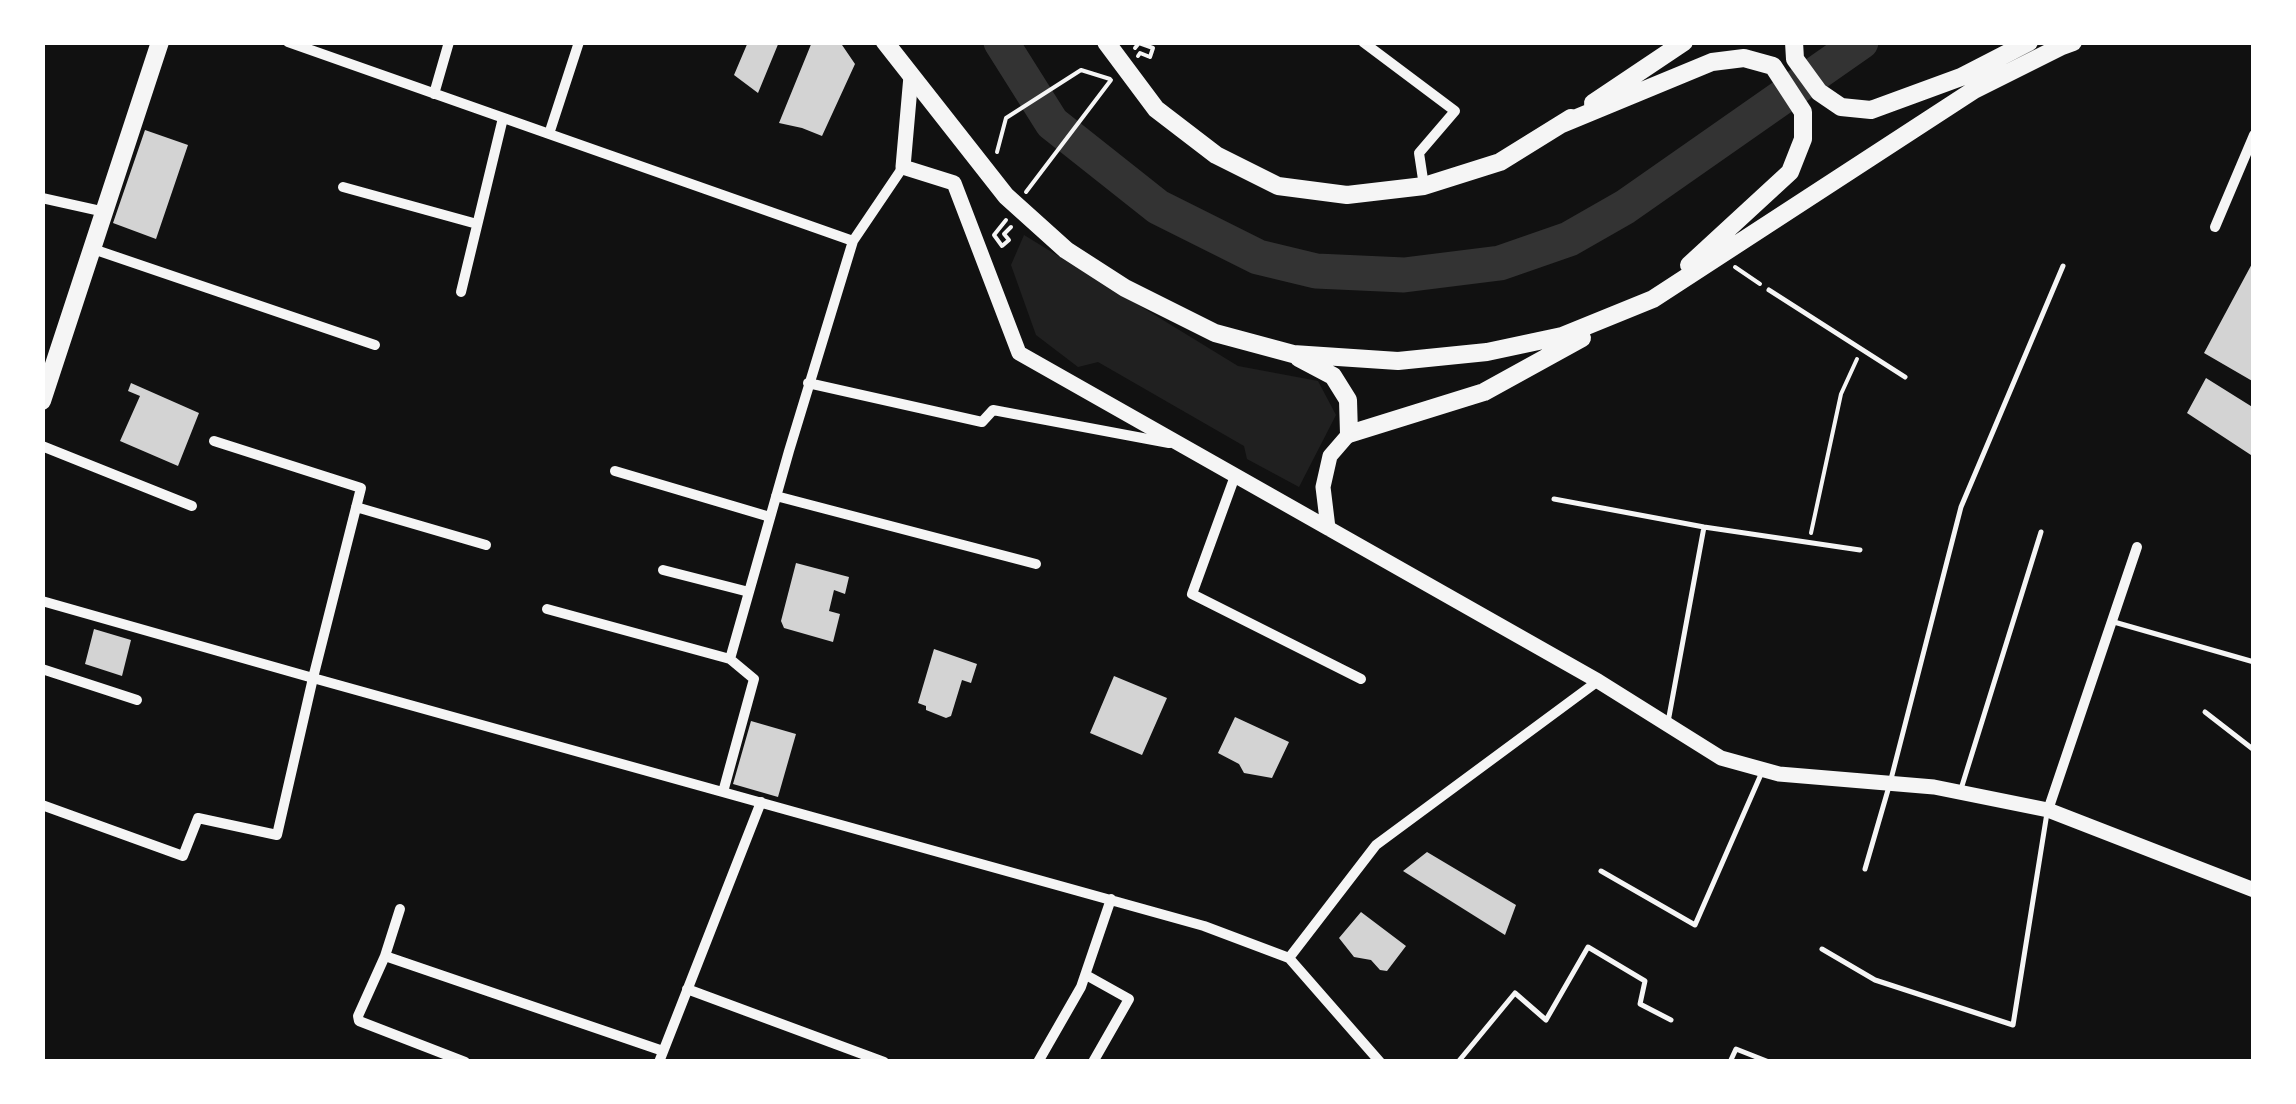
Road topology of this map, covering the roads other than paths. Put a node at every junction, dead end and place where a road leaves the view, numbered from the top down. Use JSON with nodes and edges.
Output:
{"nodes":[{"id":1,"x":160,"y":42,"type":"edge"},
{"id":2,"x":450,"y":42,"type":"edge"},
{"id":3,"x":578,"y":42,"type":"edge"},
{"id":4,"x":886,"y":42,"type":"edge"},
{"id":5,"x":1106,"y":42,"type":"edge"},
{"id":6,"x":1364,"y":42,"type":"edge"},
{"id":7,"x":1684,"y":42,"type":"edge"},
{"id":8,"x":1794,"y":42,"type":"edge"},
{"id":9,"x":2029,"y":42,"type":"edge"},
{"id":10,"x":2074,"y":42,"type":"edge"},
{"id":11,"x":295,"y":44,"type":"edge"},
{"id":12,"x":911,"y":76,"type":"junction"},
{"id":13,"x":434,"y":94,"type":"junction"},
{"id":14,"x":502,"y":118,"type":"junction"},
{"id":15,"x":1562,"y":124,"type":"junction"},
{"id":16,"x":550,"y":134,"type":"junction"},
{"id":17,"x":2254,"y":135,"type":"edge"},
{"id":18,"x":904,"y":166,"type":"junction"},
{"id":19,"x":344,"y":186,"type":"dead end"},
{"id":20,"x":1424,"y":186,"type":"junction"},
{"id":21,"x":42,"y":198,"type":"edge"},
{"id":22,"x":105,"y":212,"type":"junction"},
{"id":23,"x":477,"y":224,"type":"junction"},
{"id":24,"x":2215,"y":227,"type":"dead end"},
{"id":25,"x":853,"y":241,"type":"junction"},
{"id":26,"x":93,"y":249,"type":"junction"},
{"id":27,"x":2063,"y":266,"type":"dead end"},
{"id":28,"x":1770,"y":290,"type":"road end"},
{"id":29,"x":461,"y":292,"type":"dead end"},
{"id":30,"x":1653,"y":299,"type":"junction"},
{"id":31,"x":375,"y":345,"type":"dead end"},
{"id":32,"x":1293,"y":354,"type":"junction"},
{"id":33,"x":1905,"y":376,"type":"dead end"},
{"id":34,"x":808,"y":383,"type":"junction"},
{"id":35,"x":43,"y":401,"type":"edge"},
{"id":36,"x":1349,"y":434,"type":"junction"},
{"id":37,"x":214,"y":441,"type":"dead end"},
{"id":38,"x":1182,"y":445,"type":"junction"},
{"id":39,"x":42,"y":446,"type":"edge"},
{"id":40,"x":615,"y":471,"type":"dead end"},
{"id":41,"x":1235,"y":476,"type":"junction"},
{"id":42,"x":776,"y":496,"type":"junction"},
{"id":43,"x":1554,"y":500,"type":"dead end"},
{"id":44,"x":192,"y":506,"type":"dead end"},
{"id":45,"x":356,"y":508,"type":"junction"},
{"id":46,"x":770,"y":517,"type":"junction"},
{"id":47,"x":1704,"y":527,"type":"junction"},
{"id":48,"x":1328,"y":528,"type":"junction"},
{"id":49,"x":2041,"y":532,"type":"dead end"},
{"id":50,"x":486,"y":545,"type":"dead end"},
{"id":51,"x":2137,"y":547,"type":"dead end"},
{"id":52,"x":1860,"y":550,"type":"dead end"},
{"id":53,"x":1036,"y":564,"type":"dead end"},
{"id":54,"x":663,"y":570,"type":"dead end"},
{"id":55,"x":749,"y":592,"type":"junction"},
{"id":56,"x":42,"y":601,"type":"edge"},
{"id":57,"x":546,"y":609,"type":"dead end"},
{"id":58,"x":2112,"y":621,"type":"junction"},
{"id":59,"x":730,"y":659,"type":"junction"},
{"id":60,"x":2254,"y":662,"type":"edge"},
{"id":61,"x":42,"y":669,"type":"edge"},
{"id":62,"x":312,"y":678,"type":"junction"},
{"id":63,"x":1362,"y":679,"type":"dead end"},
{"id":64,"x":1598,"y":681,"type":"junction"},
{"id":65,"x":137,"y":700,"type":"dead end"},
{"id":66,"x":2205,"y":712,"type":"dead end"},
{"id":67,"x":1667,"y":724,"type":"junction"},
{"id":68,"x":2254,"y":750,"type":"edge"},
{"id":69,"x":1763,"y":770,"type":"junction"},
{"id":70,"x":1890,"y":784,"type":"junction"},
{"id":71,"x":723,"y":792,"type":"junction"},
{"id":72,"x":1960,"y":792,"type":"junction"},
{"id":73,"x":761,"y":802,"type":"junction"},
{"id":74,"x":42,"y":805,"type":"edge"},
{"id":75,"x":2048,"y":810,"type":"junction"},
{"id":76,"x":1864,"y":868,"type":"dead end"},
{"id":77,"x":1601,"y":871,"type":"dead end"},
{"id":78,"x":2254,"y":890,"type":"edge"},
{"id":79,"x":1111,"y":899,"type":"junction"},
{"id":80,"x":400,"y":909,"type":"dead end"},
{"id":81,"x":1822,"y":948,"type":"dead end"},
{"id":82,"x":384,"y":956,"type":"junction"},
{"id":83,"x":1289,"y":958,"type":"junction"},
{"id":84,"x":1086,"y":975,"type":"junction"},
{"id":85,"x":688,"y":989,"type":"junction"},
{"id":86,"x":1671,"y":1020,"type":"dead end"},
{"id":87,"x":661,"y":1056,"type":"edge"},
{"id":88,"x":464,"y":1062,"type":"edge"},
{"id":89,"x":884,"y":1062,"type":"edge"},
{"id":90,"x":1038,"y":1062,"type":"edge"},
{"id":91,"x":1093,"y":1062,"type":"edge"},
{"id":92,"x":1380,"y":1062,"type":"edge"},
{"id":93,"x":1458,"y":1062,"type":"edge"},
{"id":94,"x":1730,"y":1062,"type":"edge"},
{"id":95,"x":1769,"y":1062,"type":"edge"}],
"edges":[{"from":1,"to":22,"type":"main road"},
{"from":2,"to":13,"type":"street"},
{"from":3,"to":16,"type":"street"},
{"from":4,"to":12,"type":"main road"},
{"from":5,"to":20,"type":"main road"},
{"from":6,"to":20,"type":"street"},
{"from":7,"to":15,"type":"main road"},
{"from":8,"to":9,"type":"main road"},
{"from":10,"to":30,"type":"main road"},
{"from":11,"to":13,"type":"street"},
{"from":12,"to":18,"type":"main road"},
{"from":12,"to":32,"type":"main road"},
{"from":13,"to":14,"type":"street"},
{"from":14,"to":16,"type":"street"},
{"from":14,"to":23,"type":"street"},
{"from":15,"to":20,"type":"main road"},
{"from":15,"to":30,"type":"main road"},
{"from":16,"to":25,"type":"street"},
{"from":17,"to":24,"type":"street"},
{"from":18,"to":25,"type":"street"},
{"from":18,"to":38,"type":"main road"},
{"from":19,"to":23,"type":"street"},
{"from":21,"to":22,"type":"street"},
{"from":22,"to":26,"type":"main road"},
{"from":23,"to":29,"type":"street"},
{"from":25,"to":34,"type":"street"},
{"from":26,"to":31,"type":"street"},
{"from":26,"to":35,"type":"main road"},
{"from":27,"to":70,"type":"lane"},
{"from":28,"to":33,"type":"lane"},
{"from":30,"to":32,"type":"main road"},
{"from":30,"to":36,"type":"main road"},
{"from":32,"to":36,"type":"main road"},
{"from":34,"to":38,"type":"street"},
{"from":34,"to":42,"type":"street"},
{"from":36,"to":48,"type":"main road"},
{"from":37,"to":45,"type":"street"},
{"from":38,"to":41,"type":"main road"},
{"from":39,"to":44,"type":"street"},
{"from":40,"to":46,"type":"street"},
{"from":41,"to":48,"type":"main road"},
{"from":41,"to":63,"type":"street"},
{"from":42,"to":46,"type":"street"},
{"from":42,"to":53,"type":"street"},
{"from":43,"to":47,"type":"lane"},
{"from":45,"to":50,"type":"street"},
{"from":45,"to":62,"type":"street"},
{"from":46,"to":55,"type":"street"},
{"from":47,"to":52,"type":"lane"},
{"from":47,"to":67,"type":"lane"},
{"from":48,"to":64,"type":"main road"},
{"from":49,"to":72,"type":"lane"},
{"from":51,"to":58,"type":"street"},
{"from":54,"to":55,"type":"street"},
{"from":55,"to":59,"type":"street"},
{"from":56,"to":62,"type":"street"},
{"from":57,"to":59,"type":"street"},
{"from":58,"to":60,"type":"lane"},
{"from":58,"to":75,"type":"street"},
{"from":59,"to":71,"type":"street"},
{"from":61,"to":65,"type":"street"},
{"from":62,"to":71,"type":"street"},
{"from":62,"to":74,"type":"street"},
{"from":64,"to":67,"type":"main road"},
{"from":64,"to":83,"type":"street"},
{"from":66,"to":68,"type":"lane"},
{"from":67,"to":69,"type":"main road"},
{"from":69,"to":70,"type":"main road"},
{"from":69,"to":77,"type":"lane"},
{"from":70,"to":72,"type":"main road"},
{"from":70,"to":76,"type":"lane"},
{"from":71,"to":73,"type":"street"},
{"from":72,"to":75,"type":"main road"},
{"from":73,"to":79,"type":"street"},
{"from":73,"to":85,"type":"street"},
{"from":75,"to":78,"type":"main road"},
{"from":75,"to":81,"type":"lane"},
{"from":79,"to":83,"type":"street"},
{"from":79,"to":84,"type":"street"},
{"from":80,"to":82,"type":"street"},
{"from":82,"to":87,"type":"street"},
{"from":82,"to":88,"type":"street"},
{"from":83,"to":92,"type":"street"},
{"from":84,"to":90,"type":"street"},
{"from":84,"to":91,"type":"street"},
{"from":85,"to":87,"type":"street"},
{"from":85,"to":89,"type":"street"},
{"from":86,"to":93,"type":"lane"},
{"from":94,"to":95,"type":"lane"}]}
